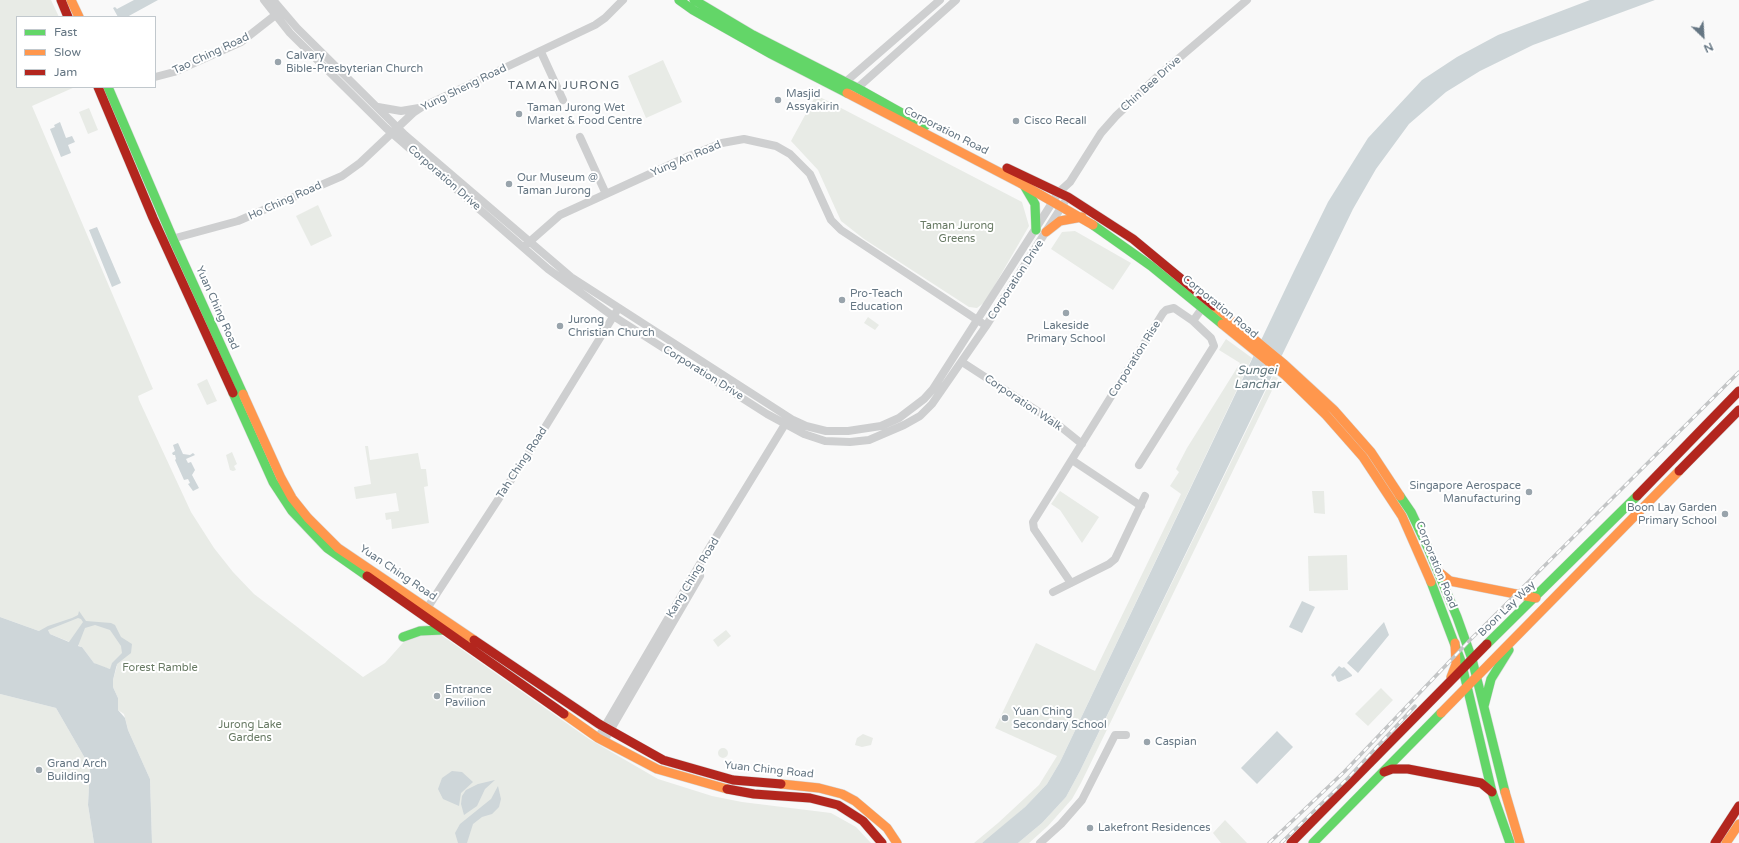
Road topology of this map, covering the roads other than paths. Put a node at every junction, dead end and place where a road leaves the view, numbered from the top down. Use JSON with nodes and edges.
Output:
{"nodes":[{"id":1,"x":61,"y":0,"type":"edge"},
{"id":2,"x":71,"y":0,"type":"edge"},
{"id":3,"x":264,"y":0,"type":"edge"},
{"id":4,"x":273,"y":0,"type":"edge"},
{"id":5,"x":622,"y":0,"type":"edge"},
{"id":6,"x":679,"y":0,"type":"edge"},
{"id":7,"x":694,"y":0,"type":"edge"},
{"id":8,"x":940,"y":0,"type":"edge"},
{"id":9,"x":956,"y":0,"type":"edge"},
{"id":10,"x":1247,"y":0,"type":"edge"},
{"id":11,"x":282,"y":10,"type":"junction"},
{"id":12,"x":68,"y":16,"type":"edge"},
{"id":13,"x":79,"y":16,"type":"edge"},
{"id":14,"x":275,"y":16,"type":"junction"},
{"id":15,"x":541,"y":52,"type":"junction"},
{"id":16,"x":156,"y":77,"type":"edge"},
{"id":17,"x":846,"y":82,"type":"junction"},
{"id":18,"x":105,"y":88,"type":"edge"},
{"id":19,"x":838,"y":88,"type":"junction"},
{"id":20,"x":857,"y":88,"type":"junction"},
{"id":21,"x":850,"y":94,"type":"junction"},
{"id":22,"x":563,"y":100,"type":"dead end"},
{"id":23,"x":377,"y":107,"type":"junction"},
{"id":24,"x":422,"y":108,"type":"junction"},
{"id":25,"x":396,"y":131,"type":"junction"},
{"id":26,"x":580,"y":137,"type":"dead end"},
{"id":27,"x":1070,"y":182,"type":"junction"},
{"id":28,"x":1020,"y":183,"type":"junction"},
{"id":29,"x":1059,"y":192,"type":"junction"},
{"id":30,"x":606,"y":194,"type":"junction"},
{"id":31,"x":1068,"y":197,"type":"junction"},
{"id":32,"x":1053,"y":202,"type":"junction"},
{"id":33,"x":1062,"y":206,"type":"junction"},
{"id":34,"x":1082,"y":217,"type":"junction"},
{"id":35,"x":1036,"y":230,"type":"junction"},
{"id":36,"x":1046,"y":232,"type":"junction"},
{"id":37,"x":168,"y":240,"type":"junction"},
{"id":38,"x":531,"y":241,"type":"junction"},
{"id":39,"x":524,"y":248,"type":"junction"},
{"id":40,"x":1170,"y":268,"type":"junction"},
{"id":41,"x":1163,"y":276,"type":"junction"},
{"id":42,"x":1206,"y":309,"type":"junction"},
{"id":43,"x":614,"y":311,"type":"junction"},
{"id":44,"x":978,"y":321,"type":"junction"},
{"id":45,"x":1195,"y":323,"type":"junction"},
{"id":46,"x":986,"y":326,"type":"junction"},
{"id":47,"x":1257,"y":347,"type":"junction"},
{"id":48,"x":962,"y":362,"type":"junction"},
{"id":49,"x":1282,"y":367,"type":"junction"},
{"id":50,"x":1739,"y":391,"type":"edge"},
{"id":51,"x":1739,"y":410,"type":"edge"},
{"id":52,"x":789,"y":422,"type":"junction"},
{"id":53,"x":1082,"y":444,"type":"junction"},
{"id":54,"x":1072,"y":460,"type":"junction"},
{"id":55,"x":1139,"y":465,"type":"dead end"},
{"id":56,"x":1145,"y":496,"type":"dead end"},
{"id":57,"x":1141,"y":506,"type":"junction"},
{"id":58,"x":1439,"y":572,"type":"junction"},
{"id":59,"x":1071,"y":583,"type":"junction"},
{"id":60,"x":1053,"y":592,"type":"dead end"},
{"id":61,"x":1536,"y":598,"type":"junction"},
{"id":62,"x":423,"y":610,"type":"junction"},
{"id":63,"x":443,"y":630,"type":"junction"},
{"id":64,"x":403,"y":637,"type":"dead end"},
{"id":65,"x":1515,"y":638,"type":"junction"},
{"id":66,"x":1455,"y":643,"type":"junction"},
{"id":67,"x":1472,"y":659,"type":"junction"},
{"id":68,"x":1463,"y":668,"type":"junction"},
{"id":69,"x":1476,"y":676,"type":"junction"},
{"id":70,"x":1446,"y":685,"type":"junction"},
{"id":71,"x":1467,"y":685,"type":"junction"},
{"id":72,"x":1484,"y":706,"type":"junction"},
{"id":73,"x":607,"y":729,"type":"junction"},
{"id":74,"x":1126,"y":735,"type":"dead end"},
{"id":75,"x":601,"y":740,"type":"junction"},
{"id":76,"x":668,"y":762,"type":"junction"},
{"id":77,"x":665,"y":772,"type":"junction"},
{"id":78,"x":1383,"y":772,"type":"junction"},
{"id":79,"x":1492,"y":792,"type":"junction"},
{"id":80,"x":1739,"y":806,"type":"edge"},
{"id":81,"x":1739,"y":824,"type":"edge"},
{"id":82,"x":882,"y":843,"type":"edge"},
{"id":83,"x":897,"y":843,"type":"edge"},
{"id":84,"x":1040,"y":843,"type":"edge"},
{"id":85,"x":1291,"y":843,"type":"edge"},
{"id":86,"x":1313,"y":843,"type":"edge"},
{"id":87,"x":1510,"y":843,"type":"edge"},
{"id":88,"x":1520,"y":843,"type":"edge"},
{"id":89,"x":1715,"y":843,"type":"edge"},
{"id":90,"x":1726,"y":843,"type":"edge"}],
"edges":[{"from":1,"to":12,"type":"main road"},
{"from":2,"to":13,"type":"main road"},
{"from":3,"to":14,"type":"street","name":"Corporation Drive"},
{"from":4,"to":11,"type":"street","name":"Corporation Drive"},
{"from":5,"to":15,"type":"street","name":"Yung Sheng Road"},
{"from":6,"to":19,"type":"main road","name":"Corporation Road"},
{"from":7,"to":17,"type":"main road","name":"Corporation Road"},
{"from":8,"to":17,"type":"street"},
{"from":9,"to":20,"type":"street"},
{"from":10,"to":27,"type":"street","name":"Chin Bee Drive"},
{"from":11,"to":14,"type":"street","name":"Tao Ching Road"},
{"from":11,"to":23,"type":"street","name":"Corporation Drive"},
{"from":14,"to":16,"type":"street","name":"Tao Ching Road"},
{"from":14,"to":25,"type":"street","name":"Corporation Drive"},
{"from":15,"to":22,"type":"street"},
{"from":15,"to":24,"type":"street","name":"Yung Sheng Road"},
{"from":17,"to":19,"type":"street"},
{"from":17,"to":20,"type":"main road","name":"Corporation Road"},
{"from":18,"to":37,"type":"main road","name":"Yuan Ching Road"},
{"from":19,"to":21,"type":"main road","name":"Corporation Road"},
{"from":20,"to":21,"type":"street"},
{"from":20,"to":29,"type":"main road","name":"Corporation Road"},
{"from":21,"to":28,"type":"main road","name":"Corporation Road"},
{"from":23,"to":24,"type":"street"},
{"from":23,"to":25,"type":"street","name":"Corporation Drive"},
{"from":24,"to":25,"type":"street","name":"Yung Sheng Road"},
{"from":25,"to":37,"type":"street","name":"Ho Ching Road"},
{"from":25,"to":38,"type":"street","name":"Corporation Drive"},
{"from":25,"to":39,"type":"street","name":"Corporation Drive"},
{"from":26,"to":30,"type":"street"},
{"from":27,"to":29,"type":"street","name":"Chin Bee Drive"},
{"from":27,"to":31,"type":"street","name":"Chin Bee Drive"},
{"from":28,"to":32,"type":"main road","name":"Corporation Road"},
{"from":28,"to":35,"type":"main road"},
{"from":29,"to":31,"type":"main road","name":"Corporation Road"},
{"from":29,"to":32,"type":"street","name":"Corporation Drive"},
{"from":30,"to":38,"type":"street","name":"Yung An Road"},
{"from":30,"to":44,"type":"street","name":"Yung An Road"},
{"from":31,"to":33,"type":"street","name":"Corporation Drive"},
{"from":31,"to":40,"type":"main road","name":"Corporation Road"},
{"from":32,"to":33,"type":"main road","name":"Corporation Road"},
{"from":32,"to":35,"type":"street","name":"Corporation Drive"},
{"from":33,"to":34,"type":"main road","name":"Corporation Road"},
{"from":33,"to":36,"type":"street","name":"Corporation Drive"},
{"from":34,"to":36,"type":"main road"},
{"from":34,"to":41,"type":"main road","name":"Corporation Road"},
{"from":35,"to":44,"type":"street","name":"Corporation Drive"},
{"from":36,"to":46,"type":"street","name":"Corporation Drive"},
{"from":37,"to":62,"type":"main road","name":"Yuan Ching Road"},
{"from":38,"to":39,"type":"street","name":"Yung An Road"},
{"from":38,"to":43,"type":"street","name":"Corporation Drive"},
{"from":39,"to":43,"type":"street","name":"Corporation Drive"},
{"from":40,"to":41,"type":"main road"},
{"from":40,"to":47,"type":"main road","name":"Corporation Road"},
{"from":41,"to":42,"type":"main road","name":"Corporation Road"},
{"from":42,"to":45,"type":"street"},
{"from":42,"to":47,"type":"main road","name":"Corporation Road"},
{"from":43,"to":52,"type":"street","name":"Corporation Drive"},
{"from":43,"to":62,"type":"street","name":"Tah Ching Road"},
{"from":44,"to":46,"type":"street","name":"Yung An Road"},
{"from":44,"to":52,"type":"street","name":"Corporation Drive"},
{"from":45,"to":53,"type":"street","name":"Corporation Rise"},
{"from":45,"to":55,"type":"street","name":"Corporation Rise"},
{"from":46,"to":48,"type":"street","name":"Corporation Drive"},
{"from":47,"to":49,"type":"main road","name":"Corporation Road"},
{"from":48,"to":52,"type":"street","name":"Corporation Drive"},
{"from":48,"to":53,"type":"street","name":"Corporation Walk"},
{"from":49,"to":58,"type":"main road","name":"Corporation Road"},
{"from":49,"to":66,"type":"main road","name":"Corporation Road"},
{"from":50,"to":61,"type":"main road","name":"Boon Lay Way"},
{"from":51,"to":65,"type":"main road"},
{"from":52,"to":73,"type":"street","name":"Kang Ching Road"},
{"from":53,"to":54,"type":"street"},
{"from":54,"to":57,"type":"street"},
{"from":54,"to":59,"type":"street"},
{"from":56,"to":57,"type":"street"},
{"from":57,"to":59,"type":"street"},
{"from":58,"to":61,"type":"main road"},
{"from":58,"to":67,"type":"main road","name":"Corporation Road"},
{"from":59,"to":60,"type":"street"},
{"from":61,"to":67,"type":"main road","name":"Boon Lay Way"},
{"from":62,"to":63,"type":"main road","name":"Yuan Ching Road"},
{"from":62,"to":73,"type":"main road","name":"Yuan Ching Road"},
{"from":63,"to":64,"type":"main road"},
{"from":63,"to":75,"type":"main road","name":"Yuan Ching Road"},
{"from":65,"to":69,"type":"main road"},
{"from":65,"to":72,"type":"main road"},
{"from":66,"to":68,"type":"main road","name":"Corporation Road"},
{"from":66,"to":70,"type":"main road"},
{"from":67,"to":68,"type":"main road","name":"Boon Lay Way"},
{"from":67,"to":69,"type":"main road","name":"Corporation Road"},
{"from":68,"to":70,"type":"main road","name":"Boon Lay Way"},
{"from":68,"to":71,"type":"main road","name":"Corporation Road"},
{"from":69,"to":71,"type":"main road"},
{"from":69,"to":72,"type":"main road","name":"Corporation Road"},
{"from":70,"to":85,"type":"main road","name":"Boon Lay Way"},
{"from":71,"to":78,"type":"main road"},
{"from":71,"to":79,"type":"main road","name":"Corporation Road"},
{"from":72,"to":88,"type":"main road","name":"Corporation Road"},
{"from":73,"to":75,"type":"street","name":"Kang Ching Road"},
{"from":73,"to":76,"type":"main road","name":"Yuan Ching Road"},
{"from":74,"to":84,"type":"street"},
{"from":75,"to":77,"type":"main road","name":"Yuan Ching Road"},
{"from":76,"to":77,"type":"main road"},
{"from":76,"to":83,"type":"main road","name":"Yuan Ching Road"},
{"from":77,"to":82,"type":"main road","name":"Yuan Ching Road"},
{"from":78,"to":79,"type":"main road"},
{"from":78,"to":86,"type":"main road"},
{"from":79,"to":87,"type":"main road","name":"Corporation Road"},
{"from":80,"to":89,"type":"main road"},
{"from":81,"to":90,"type":"main road"}]}
